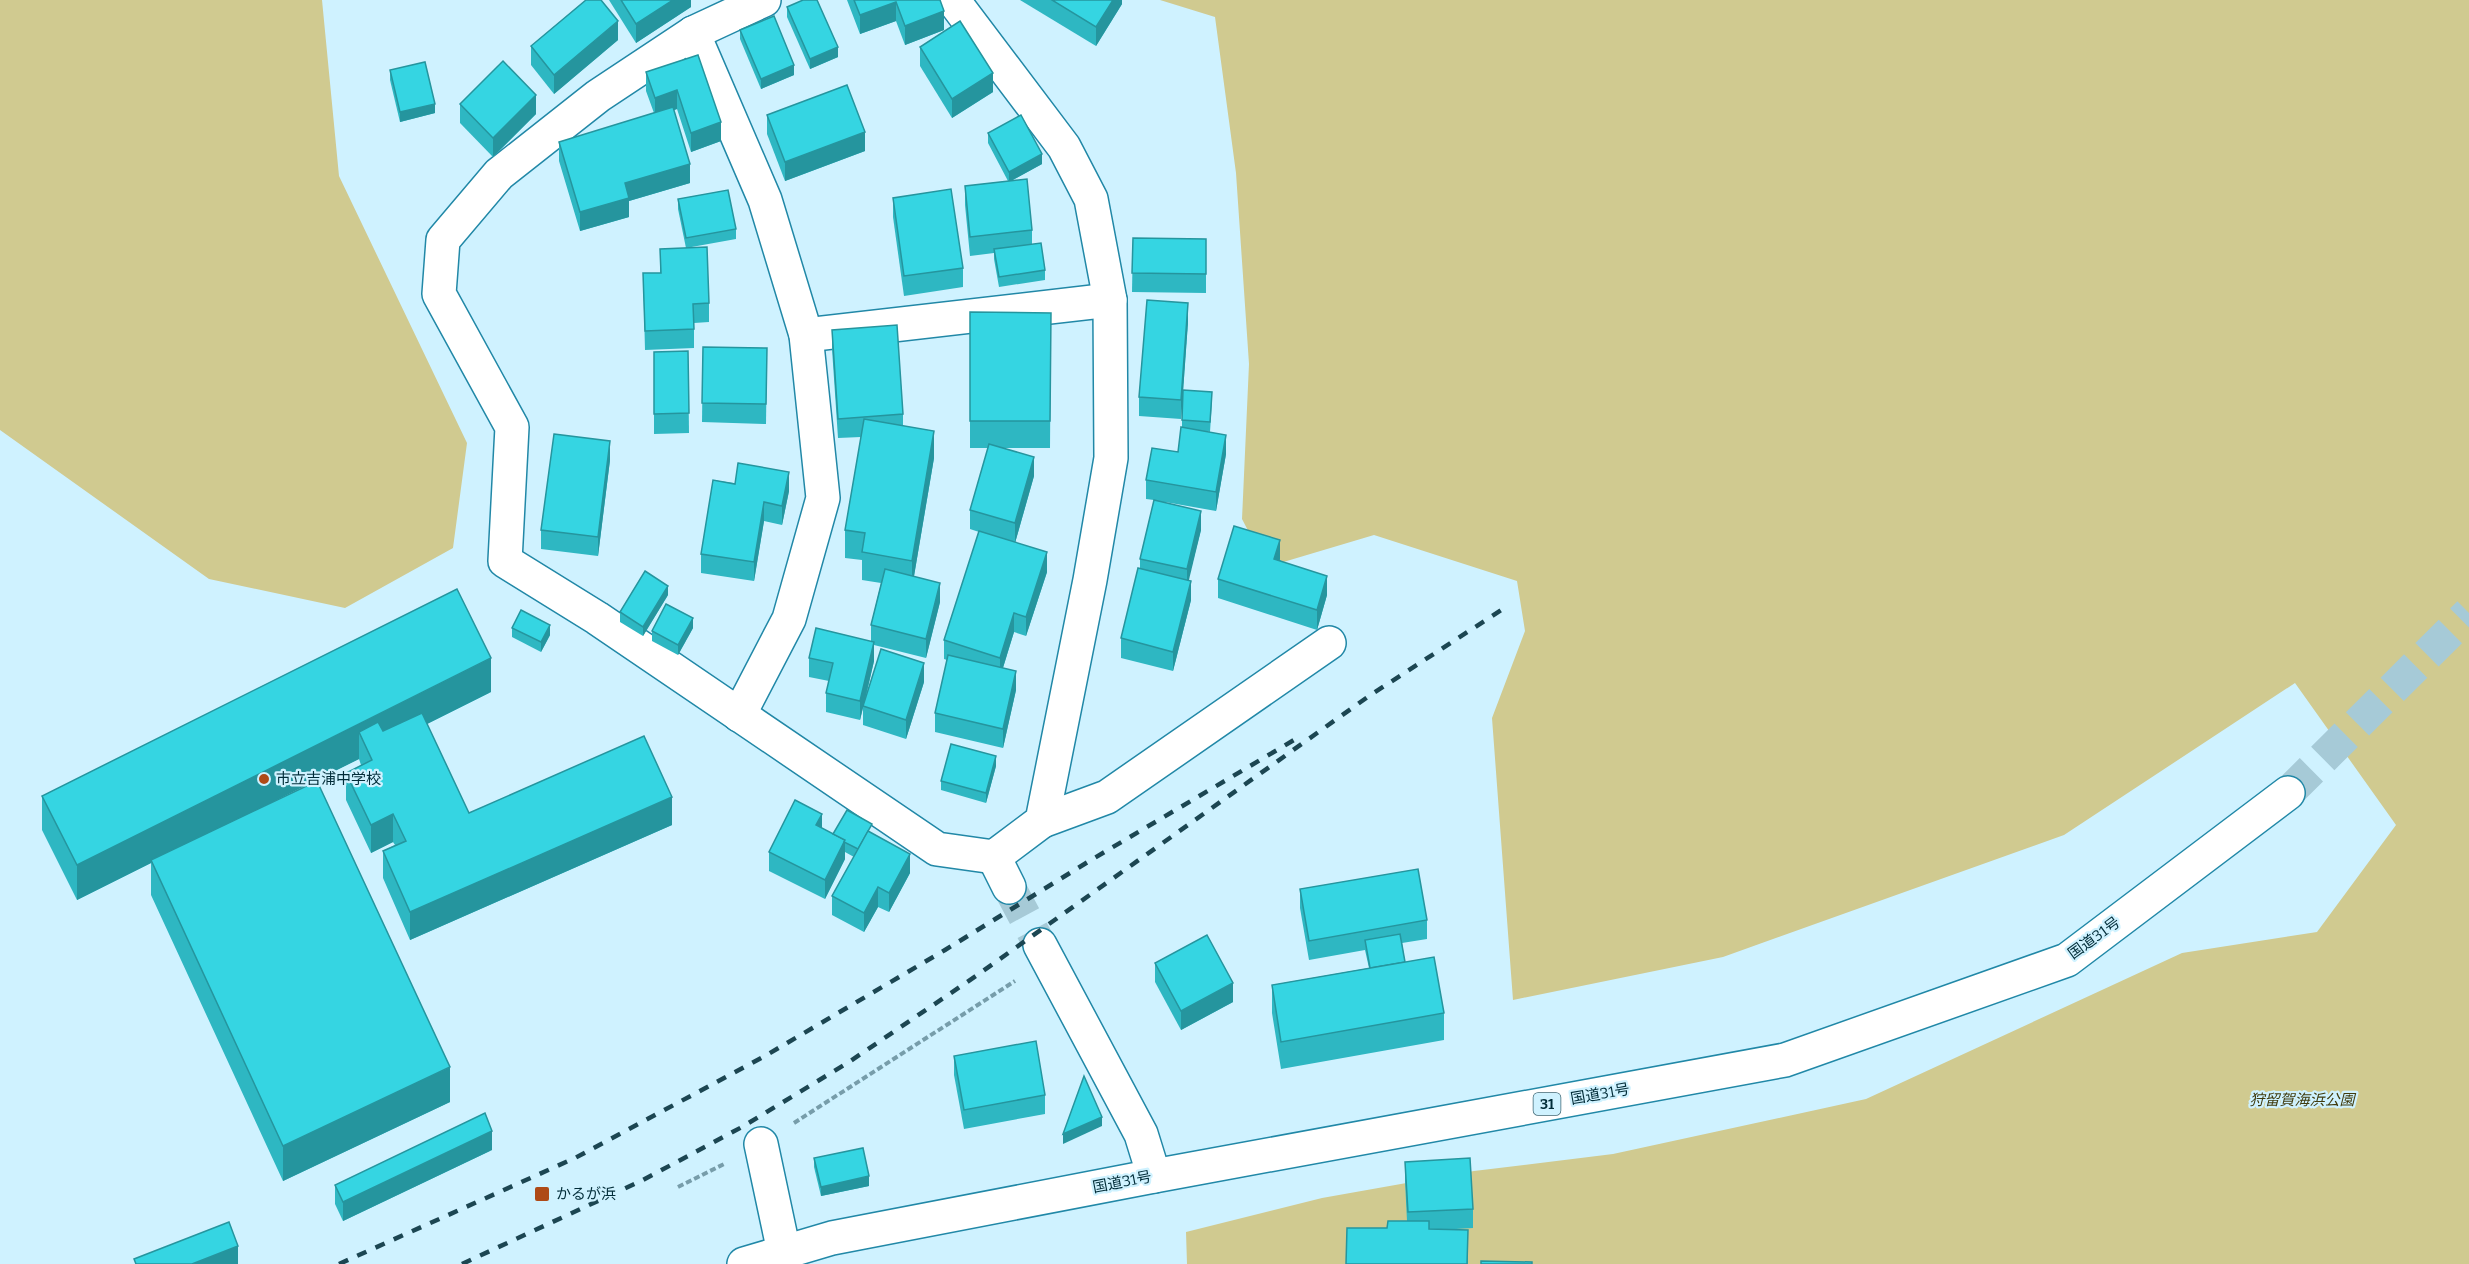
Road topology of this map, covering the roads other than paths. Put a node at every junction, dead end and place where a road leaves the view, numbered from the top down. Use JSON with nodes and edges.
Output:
{"nodes":[{"id":1,"x":764,"y":0,"type":"edge"},
{"id":2,"x":953,"y":0,"type":"edge"},
{"id":3,"x":693,"y":33,"type":"junction"},
{"id":4,"x":1110,"y":300,"type":"junction"},
{"id":5,"x":806,"y":334,"type":"junction"},
{"id":6,"x":1329,"y":643,"type":"dead end"},
{"id":7,"x":739,"y":715,"type":"junction"},
{"id":8,"x":2288,"y":793,"type":"tunnel mouth"},
{"id":9,"x":1042,"y":821,"type":"junction"},
{"id":10,"x":994,"y":857,"type":"junction"},
{"id":11,"x":1009,"y":887,"type":"tunnel mouth"},
{"id":12,"x":1044,"y":952,"type":"tunnel mouth"},
{"id":13,"x":761,"y":1144,"type":"road end"},
{"id":14,"x":1154,"y":1176,"type":"junction"},
{"id":15,"x":784,"y":1252,"type":"junction"},
{"id":16,"x":744,"y":1264,"type":"edge"}],
"edges":[{"from":1,"to":3,"type":"main road"},
{"from":2,"to":4,"type":"main road"},
{"from":3,"to":5,"type":"main road"},
{"from":3,"to":7,"type":"main road"},
{"from":4,"to":5,"type":"main road"},
{"from":4,"to":9,"type":"main road"},
{"from":5,"to":7,"type":"main road"},
{"from":6,"to":9,"type":"main road"},
{"from":7,"to":10,"type":"main road"},
{"from":8,"to":14,"type":"main road","name":"国道31号","number":"31"},
{"from":9,"to":10,"type":"main road"},
{"from":10,"to":11,"type":"main road"},
{"from":12,"to":14,"type":"main road"},
{"from":13,"to":15,"type":"main road"},
{"from":14,"to":15,"type":"main road","name":"国道31号","number":"31"},
{"from":15,"to":16,"type":"main road","name":"国道31号","number":"31"}]}
